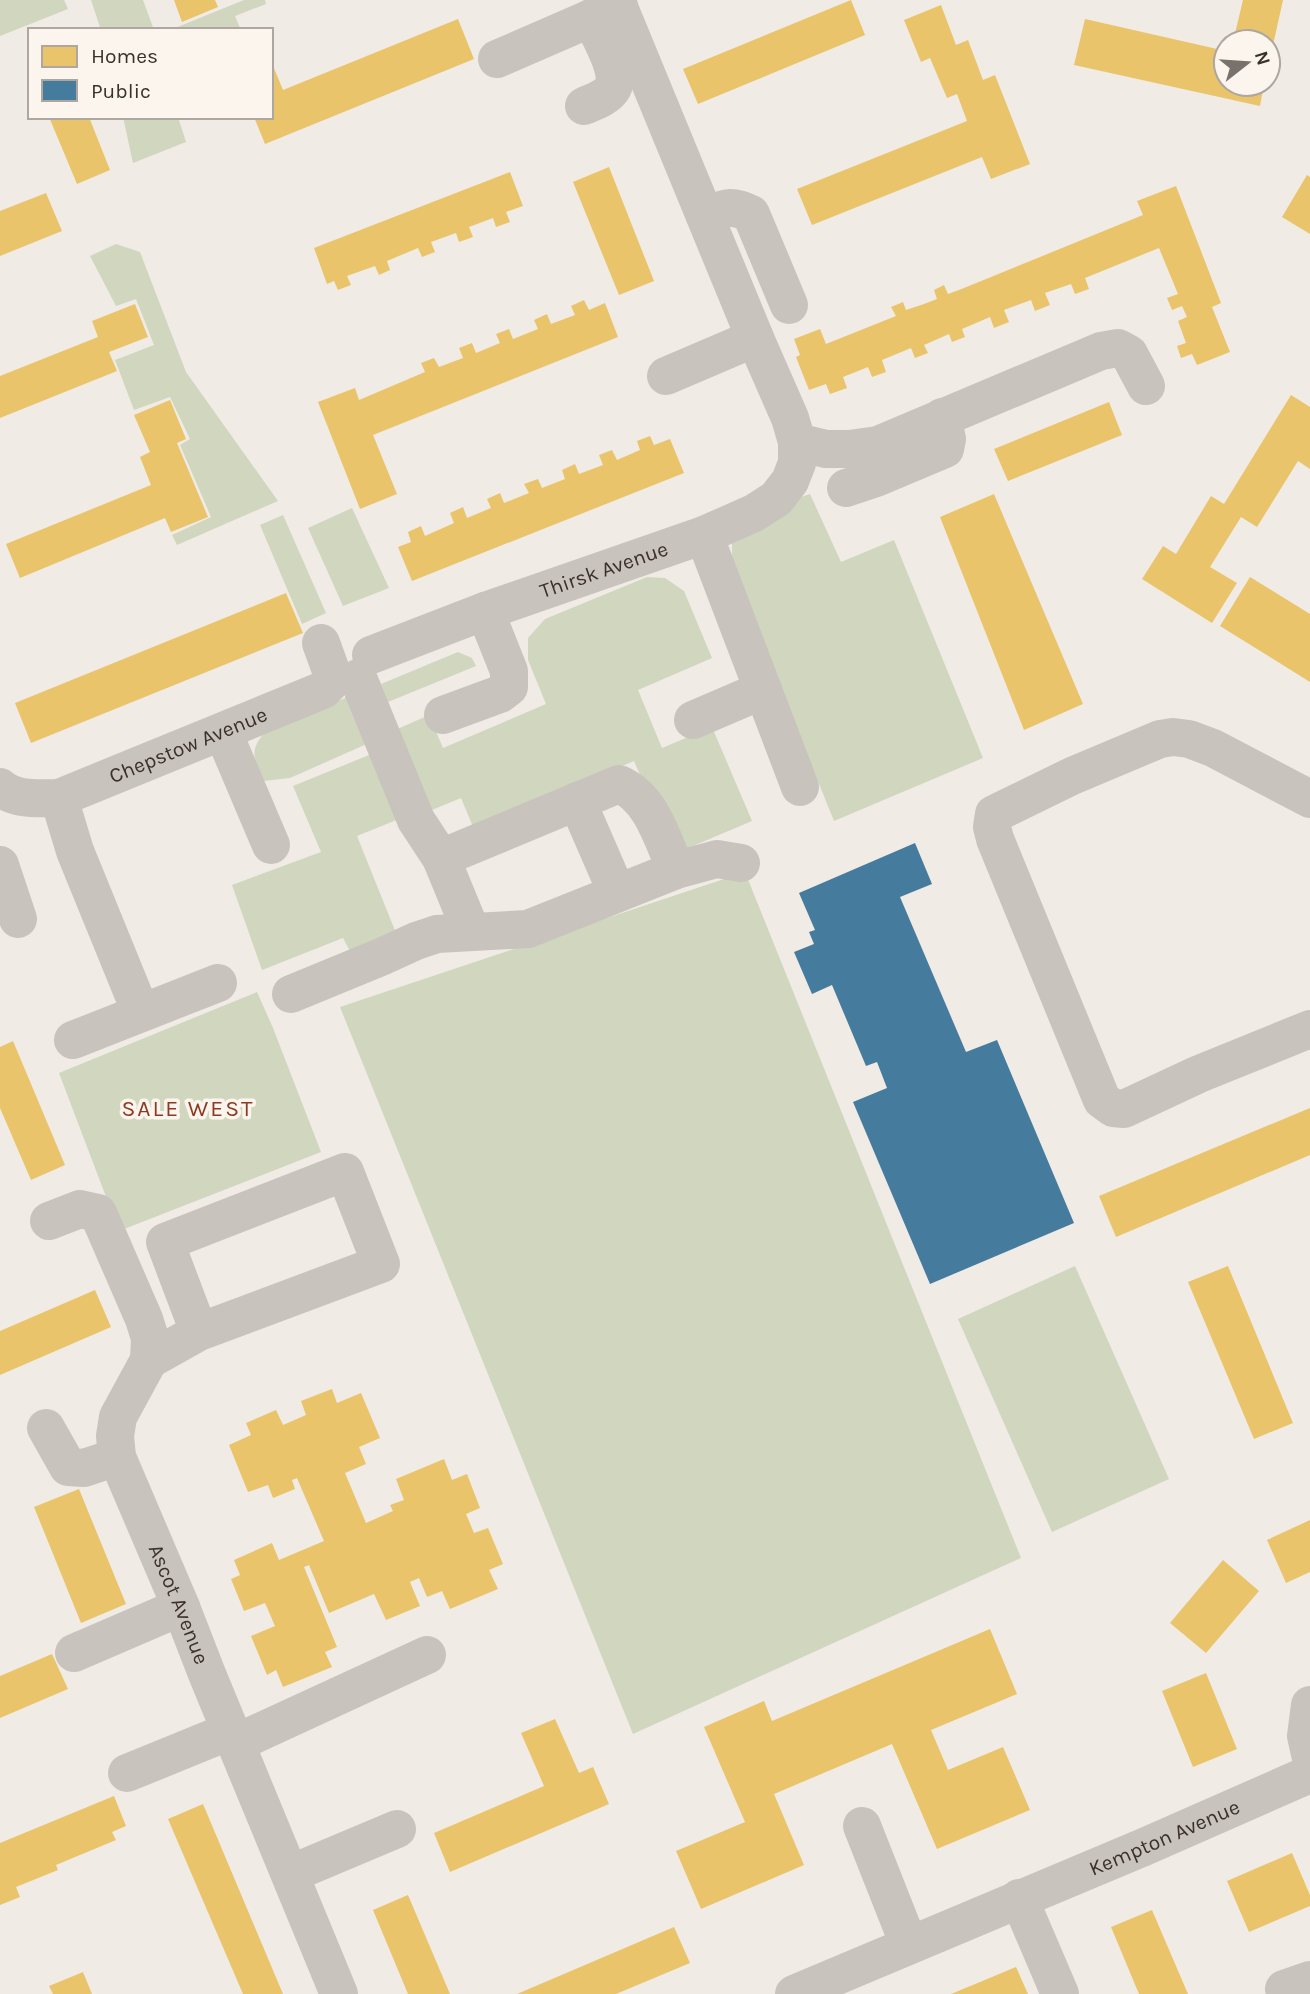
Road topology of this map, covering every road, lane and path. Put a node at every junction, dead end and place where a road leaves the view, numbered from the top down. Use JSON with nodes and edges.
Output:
{"nodes":[{"id":1,"x":609,"y":8,"type":"edge"},
{"id":2,"x":498,"y":59,"type":"dead end"},
{"id":3,"x":584,"y":106,"type":"dead end"},
{"id":4,"x":705,"y":216,"type":"junction"},
{"id":5,"x":789,"y":305,"type":"dead end"},
{"id":6,"x":755,"y":338,"type":"junction"},
{"id":7,"x":666,"y":376,"type":"dead end"},
{"id":8,"x":1146,"y":386,"type":"dead end"},
{"id":9,"x":942,"y":417,"type":"junction"},
{"id":10,"x":797,"y":442,"type":"junction"},
{"id":11,"x":846,"y":488,"type":"dead end"},
{"id":12,"x":704,"y":535,"type":"junction"},
{"id":13,"x":485,"y":611,"type":"junction"},
{"id":14,"x":321,"y":643,"type":"dead end"},
{"id":15,"x":763,"y":690,"type":"junction"},
{"id":16,"x":443,"y":715,"type":"dead end"},
{"id":17,"x":693,"y":719,"type":"dead end"},
{"id":18,"x":223,"y":732,"type":"junction"},
{"id":19,"x":800,"y":787,"type":"dead end"},
{"id":20,"x":2,"y":794,"type":"edge"},
{"id":21,"x":59,"y":798,"type":"junction"},
{"id":22,"x":1310,"y":799,"type":"edge"},
{"id":23,"x":577,"y":801,"type":"junction"},
{"id":24,"x":271,"y":845,"type":"dead end"},
{"id":25,"x":441,"y":858,"type":"junction"},
{"id":26,"x":741,"y":863,"type":"dead end"},
{"id":27,"x":0,"y":865,"type":"edge"},
{"id":28,"x":676,"y":870,"type":"junction"},
{"id":29,"x":617,"y":893,"type":"junction"},
{"id":30,"x":18,"y":919,"type":"dead end"},
{"id":31,"x":471,"y":931,"type":"junction"},
{"id":32,"x":218,"y":983,"type":"dead end"},
{"id":33,"x":291,"y":994,"type":"dead end"},
{"id":34,"x":141,"y":1013,"type":"junction"},
{"id":35,"x":1310,"y":1028,"type":"edge"},
{"id":36,"x":73,"y":1040,"type":"dead end"},
{"id":37,"x":49,"y":1221,"type":"dead end"},
{"id":38,"x":199,"y":1332,"type":"junction"},
{"id":39,"x":149,"y":1360,"type":"junction"},
{"id":40,"x":46,"y":1428,"type":"dead end"},
{"id":41,"x":117,"y":1457,"type":"junction"},
{"id":42,"x":181,"y":1607,"type":"junction"},
{"id":43,"x":74,"y":1653,"type":"dead end"},
{"id":44,"x":427,"y":1655,"type":"dead end"},
{"id":45,"x":1310,"y":1705,"type":"edge"},
{"id":46,"x":233,"y":1737,"type":"junction"},
{"id":47,"x":1310,"y":1754,"type":"edge"},
{"id":48,"x":127,"y":1773,"type":"dead end"},
{"id":49,"x":1310,"y":1774,"type":"edge"},
{"id":50,"x":862,"y":1826,"type":"dead end"},
{"id":51,"x":397,"y":1829,"type":"dead end"},
{"id":52,"x":290,"y":1874,"type":"junction"},
{"id":53,"x":1019,"y":1898,"type":"junction"},
{"id":54,"x":909,"y":1945,"type":"junction"},
{"id":55,"x":339,"y":1994,"type":"edge"},
{"id":56,"x":794,"y":1994,"type":"edge"},
{"id":57,"x":1060,"y":1994,"type":"edge"}],
"edges":[{"from":1,"to":2,"type":"street"},
{"from":1,"to":3,"type":"street"},
{"from":1,"to":4,"type":"street","name":"Thirsk Avenue"},
{"from":4,"to":5,"type":"street"},
{"from":4,"to":6,"type":"street","name":"Thirsk Avenue"},
{"from":6,"to":7,"type":"street"},
{"from":6,"to":10,"type":"street","name":"Thirsk Avenue"},
{"from":8,"to":9,"type":"street"},
{"from":9,"to":10,"type":"street"},
{"from":9,"to":11,"type":"street"},
{"from":10,"to":12,"type":"street","name":"Thirsk Avenue"},
{"from":12,"to":13,"type":"street","name":"Thirsk Avenue"},
{"from":12,"to":15,"type":"street"},
{"from":13,"to":16,"type":"street"},
{"from":13,"to":25,"type":"street","name":"Thirsk Avenue"},
{"from":14,"to":18,"type":"street","name":"Chepstow Avenue"},
{"from":15,"to":17,"type":"street"},
{"from":15,"to":19,"type":"street"},
{"from":18,"to":21,"type":"street","name":"Chepstow Avenue"},
{"from":18,"to":24,"type":"street"},
{"from":20,"to":21,"type":"street","name":"Chepstow Avenue"},
{"from":21,"to":34,"type":"street"},
{"from":22,"to":35,"type":"street"},
{"from":23,"to":25,"type":"street"},
{"from":23,"to":28,"type":"street"},
{"from":23,"to":29,"type":"street"},
{"from":25,"to":31,"type":"street"},
{"from":26,"to":28,"type":"street"},
{"from":27,"to":30,"type":"street"},
{"from":28,"to":29,"type":"street"},
{"from":29,"to":31,"type":"street"},
{"from":31,"to":33,"type":"street"},
{"from":32,"to":34,"type":"street"},
{"from":34,"to":36,"type":"street"},
{"from":37,"to":39,"type":"street"},
{"from":38,"to":38,"type":"street"},
{"from":38,"to":39,"type":"street"},
{"from":39,"to":41,"type":"street","name":"Ascot Avenue"},
{"from":40,"to":41,"type":"street"},
{"from":41,"to":42,"type":"street","name":"Ascot Avenue"},
{"from":42,"to":43,"type":"street"},
{"from":42,"to":46,"type":"street","name":"Ascot Avenue"},
{"from":44,"to":46,"type":"street"},
{"from":45,"to":47,"type":"street"},
{"from":46,"to":48,"type":"street"},
{"from":46,"to":52,"type":"street","name":"Ascot Avenue"},
{"from":49,"to":53,"type":"street","name":"Kempton Avenue"},
{"from":50,"to":54,"type":"street"},
{"from":51,"to":52,"type":"street"},
{"from":52,"to":55,"type":"street","name":"Ascot Avenue"},
{"from":53,"to":54,"type":"street","name":"Kempton Avenue"},
{"from":53,"to":57,"type":"street"},
{"from":54,"to":56,"type":"street","name":"Kempton Avenue"}]}
